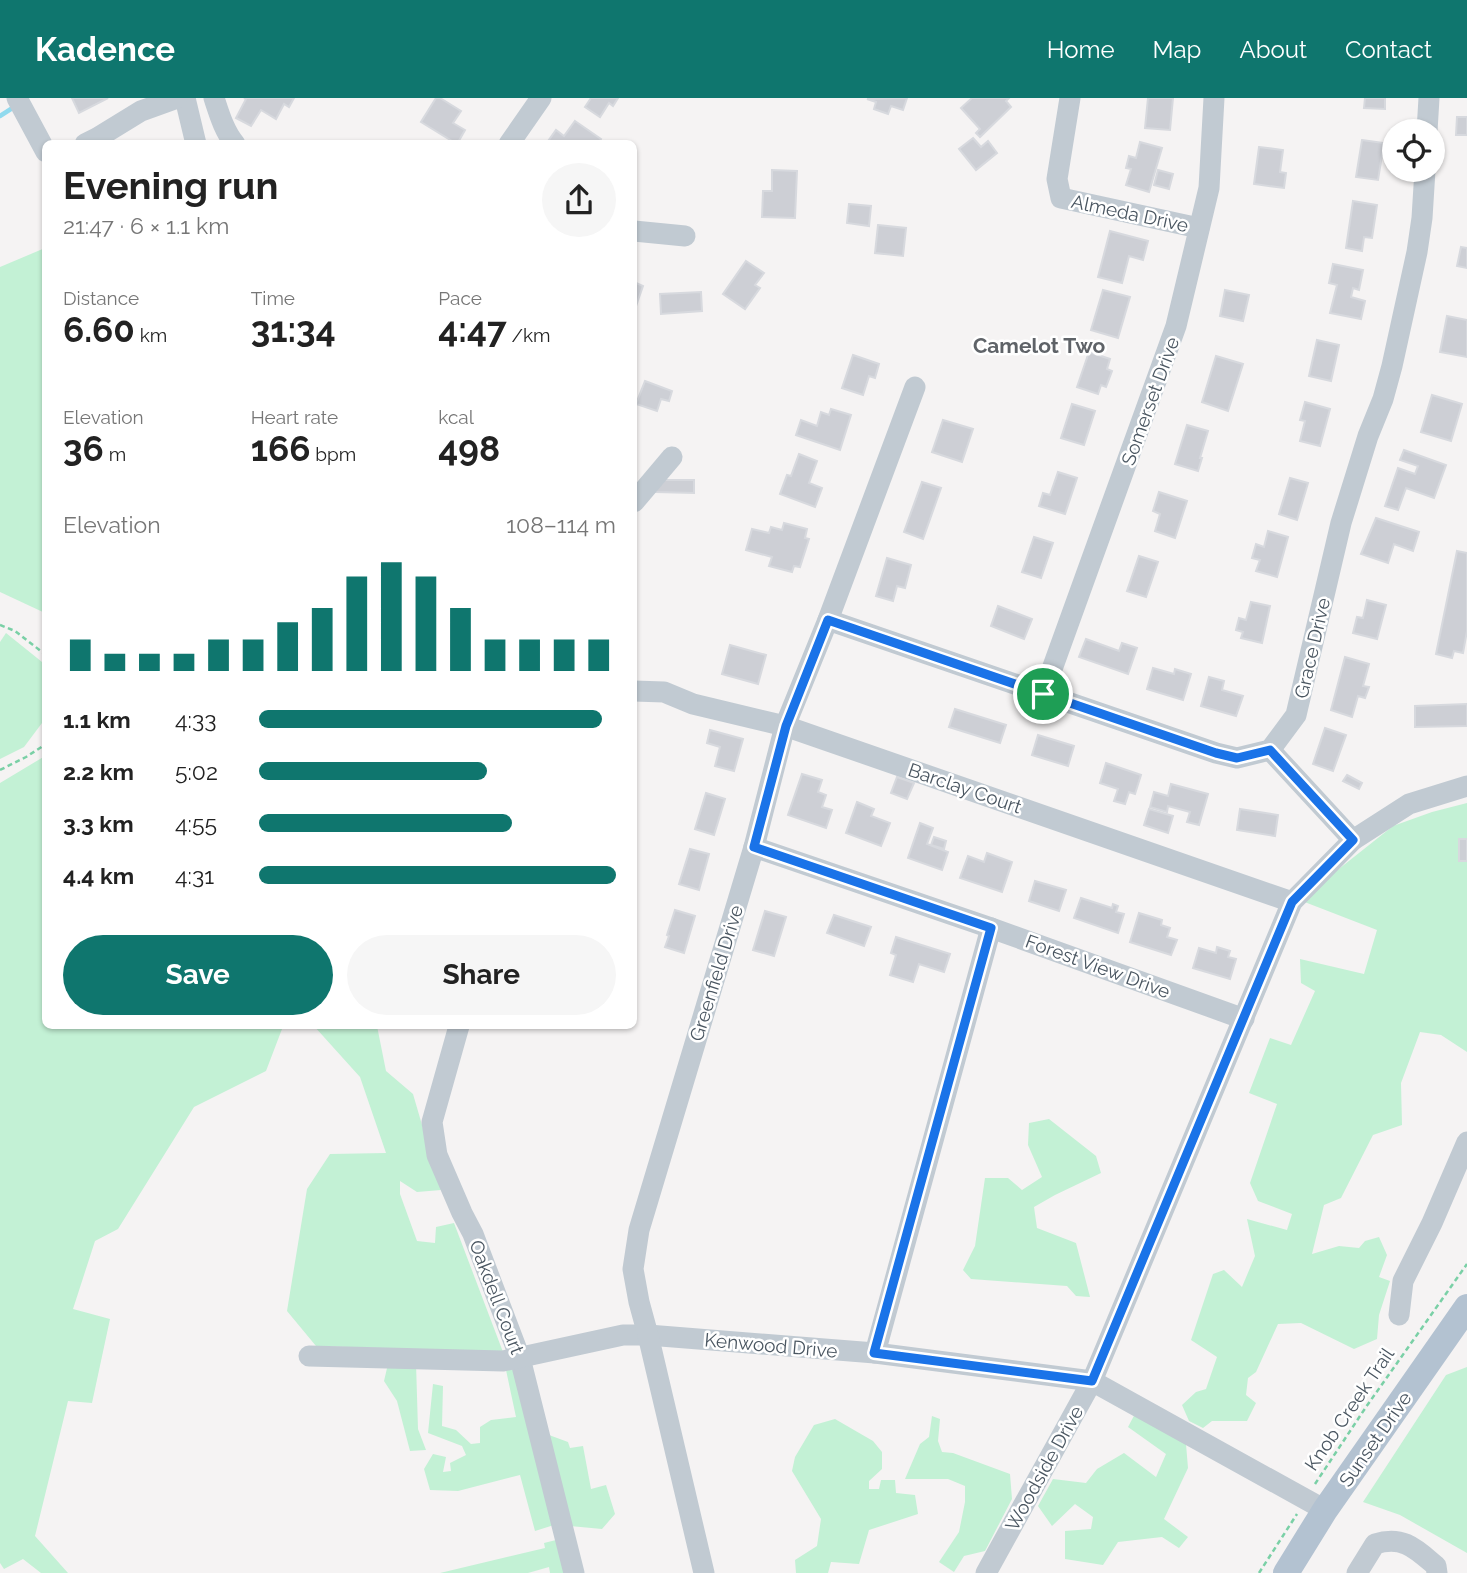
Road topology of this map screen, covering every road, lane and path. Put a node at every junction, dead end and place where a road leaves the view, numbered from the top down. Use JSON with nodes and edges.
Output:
{"nodes":[{"id":1,"x":17,"y":98,"type":"edge"},
{"id":2,"x":177,"y":98,"type":"edge"},
{"id":3,"x":186,"y":98,"type":"edge"},
{"id":4,"x":214,"y":98,"type":"edge"},
{"id":5,"x":541,"y":98,"type":"edge"},
{"id":6,"x":1070,"y":98,"type":"edge"},
{"id":7,"x":1214,"y":98,"type":"edge"},
{"id":8,"x":1429,"y":98,"type":"edge"},
{"id":9,"x":1428,"y":119,"type":"edge"},
{"id":10,"x":93,"y":140,"type":"edge"},
{"id":11,"x":195,"y":140,"type":"edge"},
{"id":12,"x":231,"y":140,"type":"edge"},
{"id":13,"x":512,"y":140,"type":"edge"},
{"id":14,"x":42,"y":145,"type":"edge"},
{"id":15,"x":1424,"y":182,"type":"edge"},
{"id":16,"x":1199,"y":228,"type":"junction"},
{"id":17,"x":637,"y":231,"type":"edge"},
{"id":18,"x":685,"y":236,"type":"dead end"},
{"id":19,"x":915,"y":387,"type":"dead end"},
{"id":20,"x":671,"y":457,"type":"dead end"},
{"id":21,"x":637,"y":498,"type":"edge"},
{"id":22,"x":828,"y":620,"type":"junction"},
{"id":23,"x":0,"y":625,"type":"edge"},
{"id":24,"x":42,"y":652,"type":"edge"},
{"id":25,"x":637,"y":691,"type":"edge"},
{"id":26,"x":1043,"y":694,"type":"junction"},
{"id":27,"x":786,"y":726,"type":"junction"},
{"id":28,"x":42,"y":747,"type":"edge"},
{"id":29,"x":1270,"y":750,"type":"junction"},
{"id":30,"x":0,"y":770,"type":"edge"},
{"id":31,"x":1467,"y":786,"type":"edge"},
{"id":32,"x":1353,"y":840,"type":"junction"},
{"id":33,"x":754,"y":847,"type":"junction"},
{"id":34,"x":1292,"y":902,"type":"junction"},
{"id":35,"x":991,"y":928,"type":"junction"},
{"id":36,"x":1244,"y":1019,"type":"junction"},
{"id":37,"x":458,"y":1029,"type":"edge"},
{"id":38,"x":1467,"y":1142,"type":"edge"},
{"id":39,"x":1467,"y":1264,"type":"edge"},
{"id":40,"x":1467,"y":1307,"type":"edge"},
{"id":41,"x":1399,"y":1315,"type":"dead end"},
{"id":42,"x":648,"y":1335,"type":"junction"},
{"id":43,"x":874,"y":1353,"type":"junction"},
{"id":44,"x":309,"y":1356,"type":"dead end"},
{"id":45,"x":520,"y":1358,"type":"junction"},
{"id":46,"x":1092,"y":1381,"type":"junction"},
{"id":47,"x":1316,"y":1505,"type":"junction"},
{"id":48,"x":574,"y":1573,"type":"edge"},
{"id":49,"x":704,"y":1573,"type":"edge"},
{"id":50,"x":986,"y":1573,"type":"edge"},
{"id":51,"x":1259,"y":1573,"type":"edge"},
{"id":52,"x":1286,"y":1573,"type":"edge"},
{"id":53,"x":1357,"y":1573,"type":"edge"},
{"id":54,"x":1437,"y":1573,"type":"edge"}],
"edges":[{"from":1,"to":14,"type":"street"},
{"from":2,"to":10,"type":"street"},
{"from":3,"to":11,"type":"street"},
{"from":4,"to":12,"type":"street"},
{"from":5,"to":13,"type":"street"},
{"from":6,"to":16,"type":"street","name":"Almeda Drive"},
{"from":7,"to":16,"type":"street","name":"Somerset Drive"},
{"from":8,"to":9,"type":"street"},
{"from":15,"to":29,"type":"street","name":"Grace Drive"},
{"from":16,"to":26,"type":"street","name":"Somerset Drive"},
{"from":17,"to":18,"type":"street"},
{"from":19,"to":22,"type":"street","name":"Greenfield Drive"},
{"from":20,"to":21,"type":"street"},
{"from":22,"to":26,"type":"street"},
{"from":22,"to":27,"type":"street","name":"Greenfield Drive"},
{"from":23,"to":24,"type":"path"},
{"from":25,"to":27,"type":"street","name":"Barclay Court"},
{"from":26,"to":29,"type":"street"},
{"from":27,"to":33,"type":"street","name":"Greenfield Drive"},
{"from":27,"to":34,"type":"street","name":"Barclay Court"},
{"from":28,"to":30,"type":"path"},
{"from":29,"to":32,"type":"street"},
{"from":31,"to":32,"type":"street","name":"Woodside Drive"},
{"from":32,"to":34,"type":"street","name":"Woodside Drive"},
{"from":33,"to":35,"type":"street","name":"Forest View Drive"},
{"from":33,"to":42,"type":"street","name":"Greenfield Drive"},
{"from":34,"to":36,"type":"street","name":"Woodside Drive"},
{"from":35,"to":36,"type":"street","name":"Forest View Drive"},
{"from":35,"to":43,"type":"street"},
{"from":36,"to":46,"type":"street","name":"Woodside Drive"},
{"from":37,"to":45,"type":"street","name":"Oakdell Court"},
{"from":38,"to":41,"type":"street"},
{"from":39,"to":47,"type":"path","name":"Knob Creek Trail"},
{"from":40,"to":47,"type":"main road","name":"Sunset Drive"},
{"from":42,"to":43,"type":"street","name":"Kenwood Drive"},
{"from":42,"to":45,"type":"street","name":"Kenwood Drive"},
{"from":42,"to":49,"type":"street","name":"Greenfield Drive"},
{"from":43,"to":46,"type":"street","name":"Kenwood Drive"},
{"from":44,"to":45,"type":"street","name":"Kenwood Drive"},
{"from":45,"to":48,"type":"street","name":"Oakdell Court"},
{"from":46,"to":47,"type":"street","name":"Kenwood Drive"},
{"from":46,"to":50,"type":"street","name":"Woodside Drive"},
{"from":47,"to":51,"type":"path","name":"Knob Creek Trail"},
{"from":47,"to":52,"type":"main road","name":"Sunset Drive"},
{"from":53,"to":54,"type":"street"}]}
